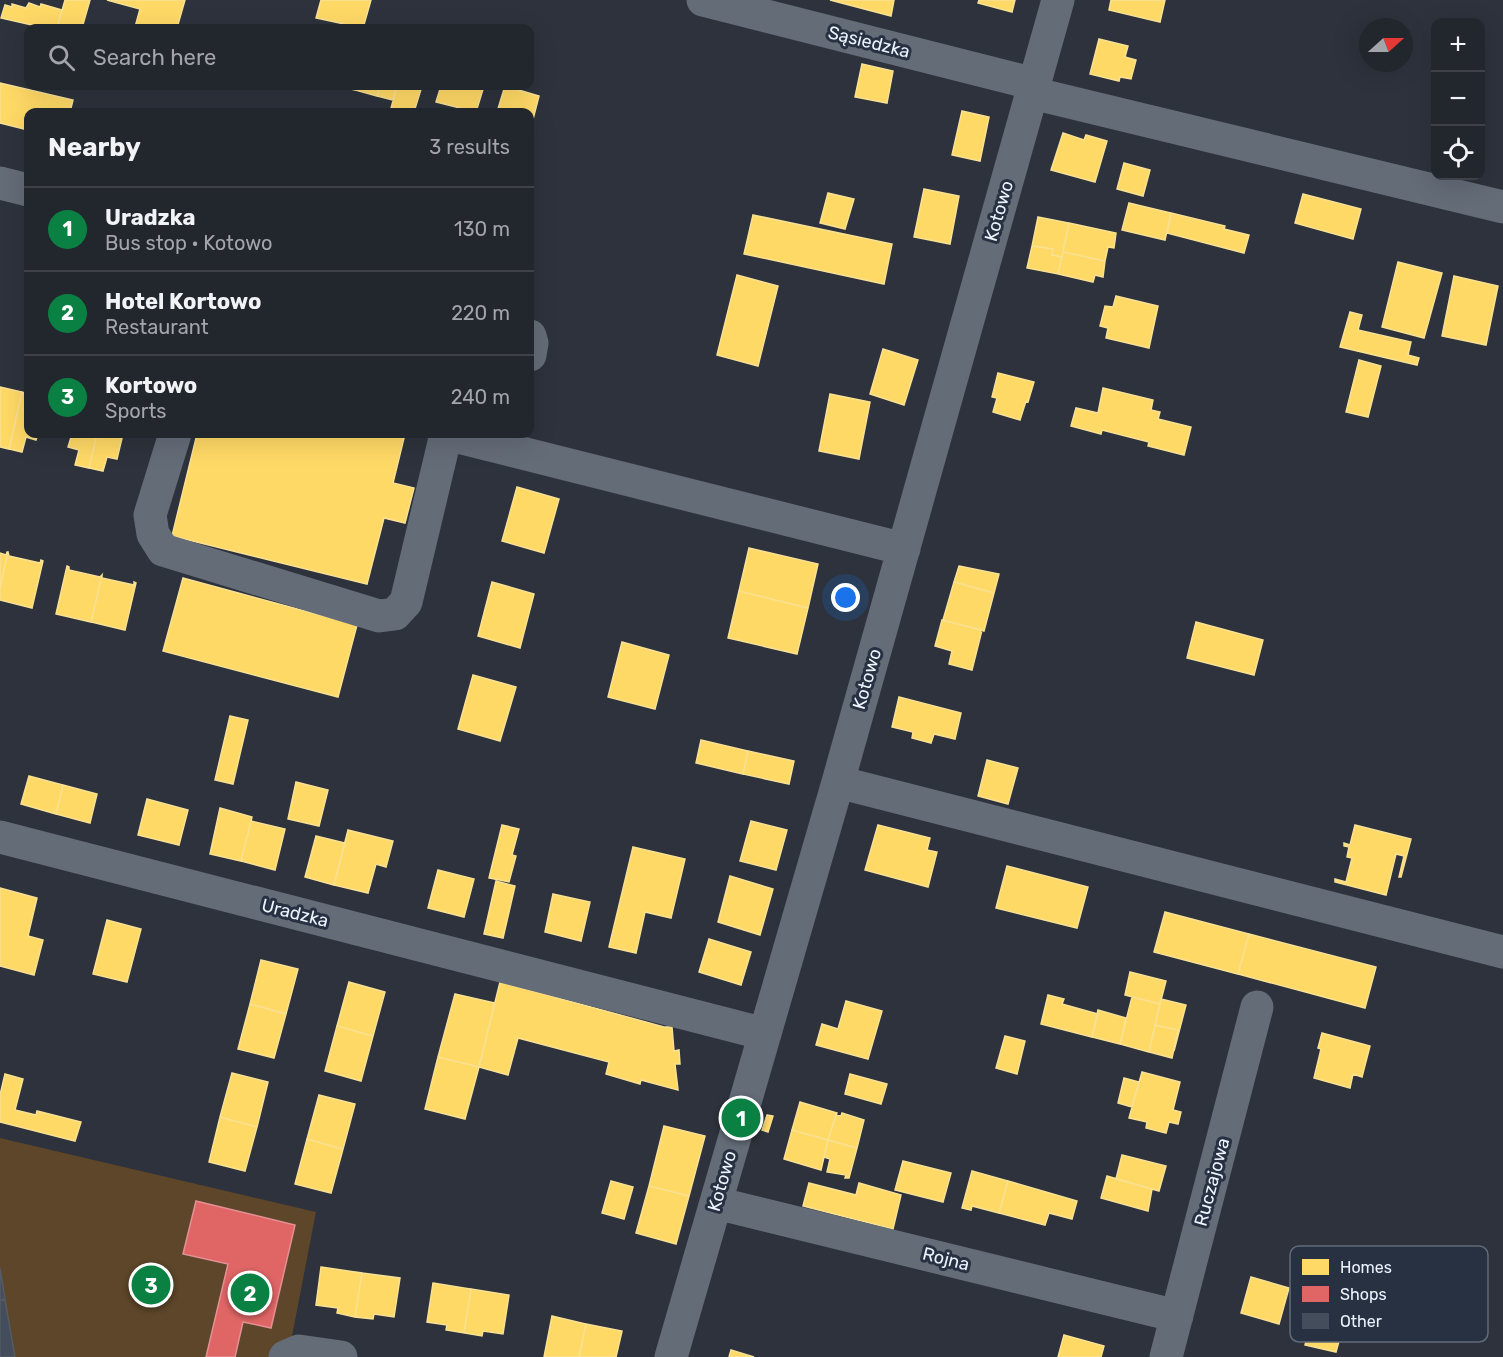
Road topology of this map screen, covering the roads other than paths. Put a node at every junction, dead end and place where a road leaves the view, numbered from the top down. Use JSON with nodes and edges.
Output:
{"nodes":[{"id":1,"x":703,"y":0,"type":"edge"},
{"id":2,"x":1058,"y":0,"type":"edge"},
{"id":3,"x":1034,"y":88,"type":"junction"},
{"id":4,"x":0,"y":183,"type":"edge"},
{"id":5,"x":24,"y":189,"type":"edge"},
{"id":6,"x":1503,"y":207,"type":"edge"},
{"id":7,"x":174,"y":438,"type":"edge"},
{"id":8,"x":446,"y":438,"type":"edge"},
{"id":9,"x":481,"y":438,"type":"edge"},
{"id":10,"x":507,"y":441,"type":"edge"},
{"id":11,"x":904,"y":549,"type":"junction"},
{"id":12,"x":838,"y":782,"type":"junction"},
{"id":13,"x":0,"y":837,"type":"edge"},
{"id":14,"x":1503,"y":952,"type":"edge"},
{"id":15,"x":1257,"y":1007,"type":"dead end"},
{"id":16,"x":765,"y":1034,"type":"junction"},
{"id":17,"x":716,"y":1203,"type":"junction"},
{"id":18,"x":1177,"y":1316,"type":"junction"},
{"id":19,"x":285,"y":1357,"type":"edge"},
{"id":20,"x":341,"y":1357,"type":"edge"},
{"id":21,"x":671,"y":1357,"type":"edge"},
{"id":22,"x":1166,"y":1357,"type":"edge"}],
"edges":[{"from":1,"to":3,"type":"street","name":"Sąsiedzka"},
{"from":2,"to":3,"type":"street","name":"Kotowo"},
{"from":3,"to":6,"type":"street","name":"Sąsiedzka"},
{"from":3,"to":11,"type":"street","name":"Kotowo"},
{"from":4,"to":5,"type":"street"},
{"from":7,"to":8,"type":"street"},
{"from":9,"to":10,"type":"street"},
{"from":10,"to":11,"type":"street"},
{"from":11,"to":12,"type":"street","name":"Kotowo"},
{"from":12,"to":14,"type":"street"},
{"from":12,"to":16,"type":"street","name":"Kotowo"},
{"from":13,"to":16,"type":"street","name":"Uradzka"},
{"from":15,"to":18,"type":"street","name":"Ruczajowa"},
{"from":16,"to":17,"type":"street","name":"Kotowo"},
{"from":17,"to":18,"type":"street","name":"Rojna"},
{"from":17,"to":21,"type":"street","name":"Kotowo"},
{"from":18,"to":22,"type":"street","name":"Ruczajowa"},
{"from":19,"to":20,"type":"street"}]}
